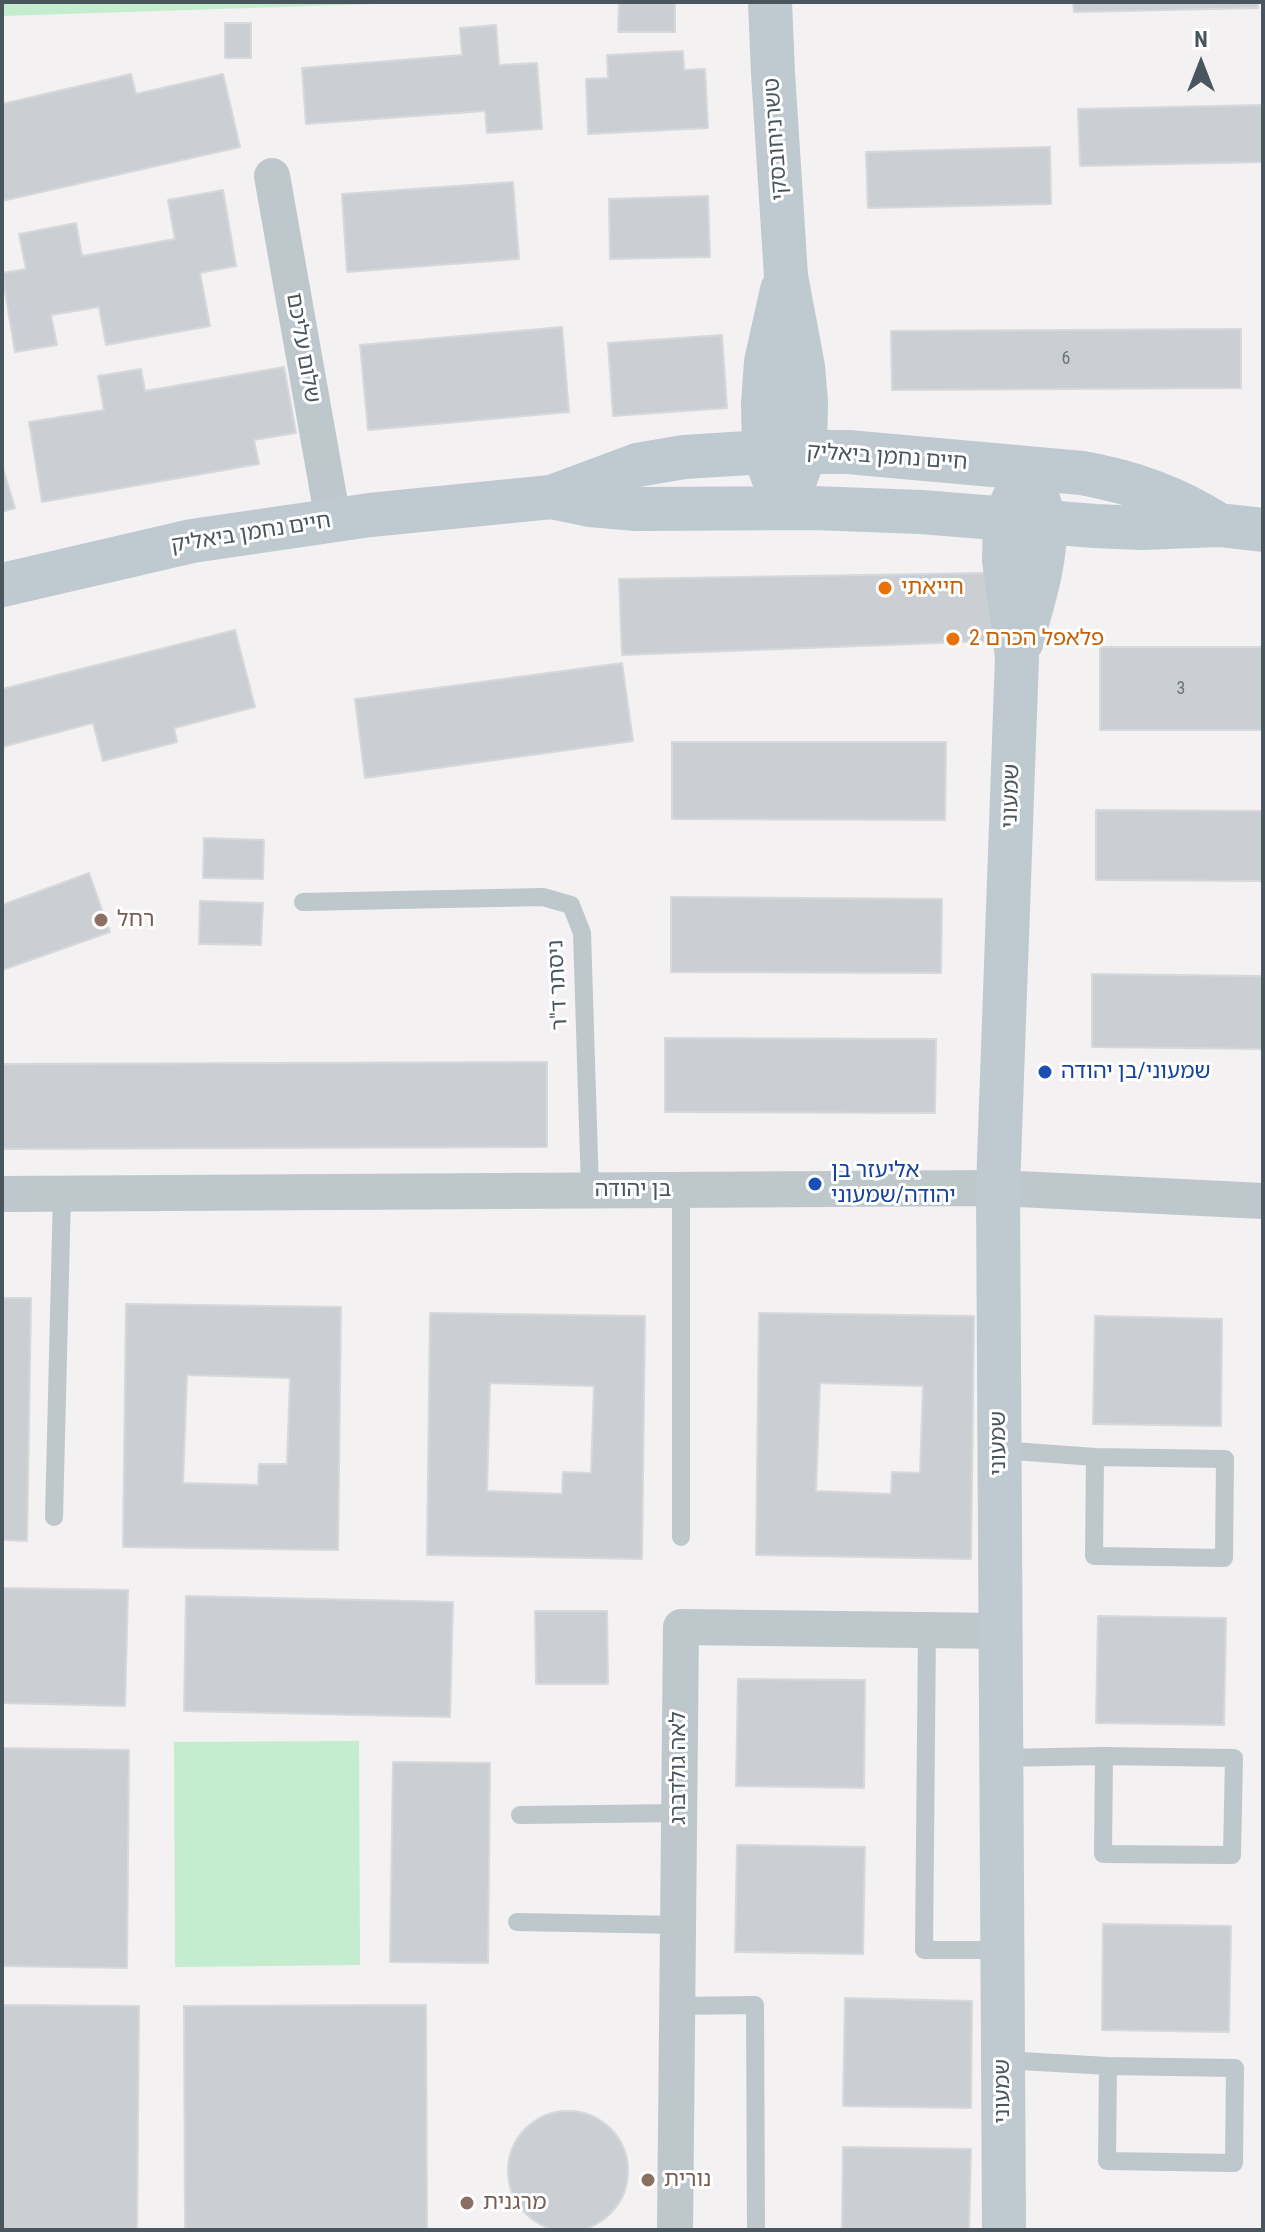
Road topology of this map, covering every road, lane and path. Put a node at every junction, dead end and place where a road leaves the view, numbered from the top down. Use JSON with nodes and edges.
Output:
{"nodes":[{"id":1,"x":770,"y":2,"type":"edge"},
{"id":2,"x":272,"y":176,"type":"dead end"},
{"id":3,"x":784,"y":452,"type":"junction"},
{"id":4,"x":1028,"y":468,"type":"junction"},
{"id":5,"x":551,"y":497,"type":"junction"},
{"id":6,"x":785,"y":508,"type":"junction"},
{"id":7,"x":333,"y":520,"type":"junction"},
{"id":8,"x":1025,"y":520,"type":"junction"},
{"id":9,"x":1219,"y":525,"type":"junction"},
{"id":10,"x":1263,"y":530,"type":"edge"},
{"id":11,"x":2,"y":585,"type":"edge"},
{"id":12,"x":303,"y":902,"type":"dead end"},
{"id":13,"x":998,"y":1188,"type":"junction"},
{"id":14,"x":590,"y":1190,"type":"junction"},
{"id":15,"x":681,"y":1190,"type":"junction"},
{"id":16,"x":2,"y":1194,"type":"edge"},
{"id":17,"x":62,"y":1194,"type":"junction"},
{"id":18,"x":1263,"y":1201,"type":"edge"},
{"id":19,"x":1000,"y":1450,"type":"junction"},
{"id":20,"x":1095,"y":1457,"type":"junction"},
{"id":21,"x":54,"y":1517,"type":"dead end"},
{"id":22,"x":681,"y":1537,"type":"dead end"},
{"id":23,"x":927,"y":1630,"type":"junction"},
{"id":24,"x":1001,"y":1631,"type":"junction"},
{"id":25,"x":1104,"y":1756,"type":"junction"},
{"id":26,"x":1001,"y":1758,"type":"junction"},
{"id":27,"x":679,"y":1813,"type":"junction"},
{"id":28,"x":520,"y":1815,"type":"dead end"},
{"id":29,"x":517,"y":1922,"type":"dead end"},
{"id":30,"x":678,"y":1925,"type":"junction"},
{"id":31,"x":1002,"y":1950,"type":"junction"},
{"id":32,"x":677,"y":2006,"type":"junction"},
{"id":33,"x":1003,"y":2060,"type":"junction"},
{"id":34,"x":1108,"y":2066,"type":"junction"},
{"id":35,"x":675,"y":2230,"type":"edge"},
{"id":36,"x":756,"y":2230,"type":"edge"},
{"id":37,"x":1004,"y":2230,"type":"edge"}],
"edges":[{"from":1,"to":3,"type":"street","name":"טשרניחובסקי"},
{"from":2,"to":7,"type":"street","name":"שלום עליכם"},
{"from":3,"to":4,"type":"street","name":"חיים נחמן ביאליק"},
{"from":3,"to":5,"type":"street","name":"חיים נחמן ביאליק"},
{"from":3,"to":6,"type":"street","name":"טשרניחובסקי"},
{"from":4,"to":8,"type":"street","name":"שמעוני"},
{"from":4,"to":9,"type":"street","name":"חיים נחמן ביאליק"},
{"from":5,"to":6,"type":"street","name":"חיים נחמן ביאליק"},
{"from":5,"to":7,"type":"street","name":"חיים נחמן ביאליק"},
{"from":6,"to":8,"type":"street","name":"חיים נחמן ביאליק"},
{"from":7,"to":11,"type":"street","name":"חיים נחמן ביאליק"},
{"from":8,"to":9,"type":"street","name":"חיים נחמן ביאליק"},
{"from":8,"to":13,"type":"street","name":"שמעוני"},
{"from":9,"to":10,"type":"street","name":"חיים נחמן ביאליק"},
{"from":12,"to":14,"type":"lane","name":"ניסתר ד\"ר"},
{"from":13,"to":15,"type":"street","name":"בן יהודה"},
{"from":13,"to":18,"type":"street","name":"בן יהודה"},
{"from":13,"to":19,"type":"street","name":"שמעוני"},
{"from":14,"to":15,"type":"street","name":"בן יהודה"},
{"from":14,"to":17,"type":"street","name":"בן יהודה"},
{"from":15,"to":22,"type":"lane"},
{"from":16,"to":17,"type":"street","name":"בן יהודה"},
{"from":17,"to":21,"type":"lane"},
{"from":19,"to":20,"type":"lane"},
{"from":19,"to":24,"type":"street","name":"שמעוני"},
{"from":20,"to":20,"type":"lane"},
{"from":23,"to":24,"type":"street","name":"לאה גולדברג"},
{"from":23,"to":27,"type":"street","name":"לאה גולדברג"},
{"from":23,"to":31,"type":"lane"},
{"from":24,"to":26,"type":"street","name":"שמעוני"},
{"from":25,"to":25,"type":"lane"},
{"from":25,"to":26,"type":"lane"},
{"from":26,"to":31,"type":"street","name":"שמעוני"},
{"from":27,"to":28,"type":"lane"},
{"from":27,"to":30,"type":"street","name":"לאה גולדברג"},
{"from":29,"to":30,"type":"lane"},
{"from":30,"to":32,"type":"street","name":"לאה גולדברג"},
{"from":31,"to":33,"type":"street","name":"שמעוני"},
{"from":32,"to":35,"type":"street","name":"לאה גולדברג"},
{"from":32,"to":36,"type":"lane"},
{"from":33,"to":34,"type":"lane"},
{"from":33,"to":37,"type":"street","name":"שמעוני"},
{"from":34,"to":34,"type":"lane"}]}
